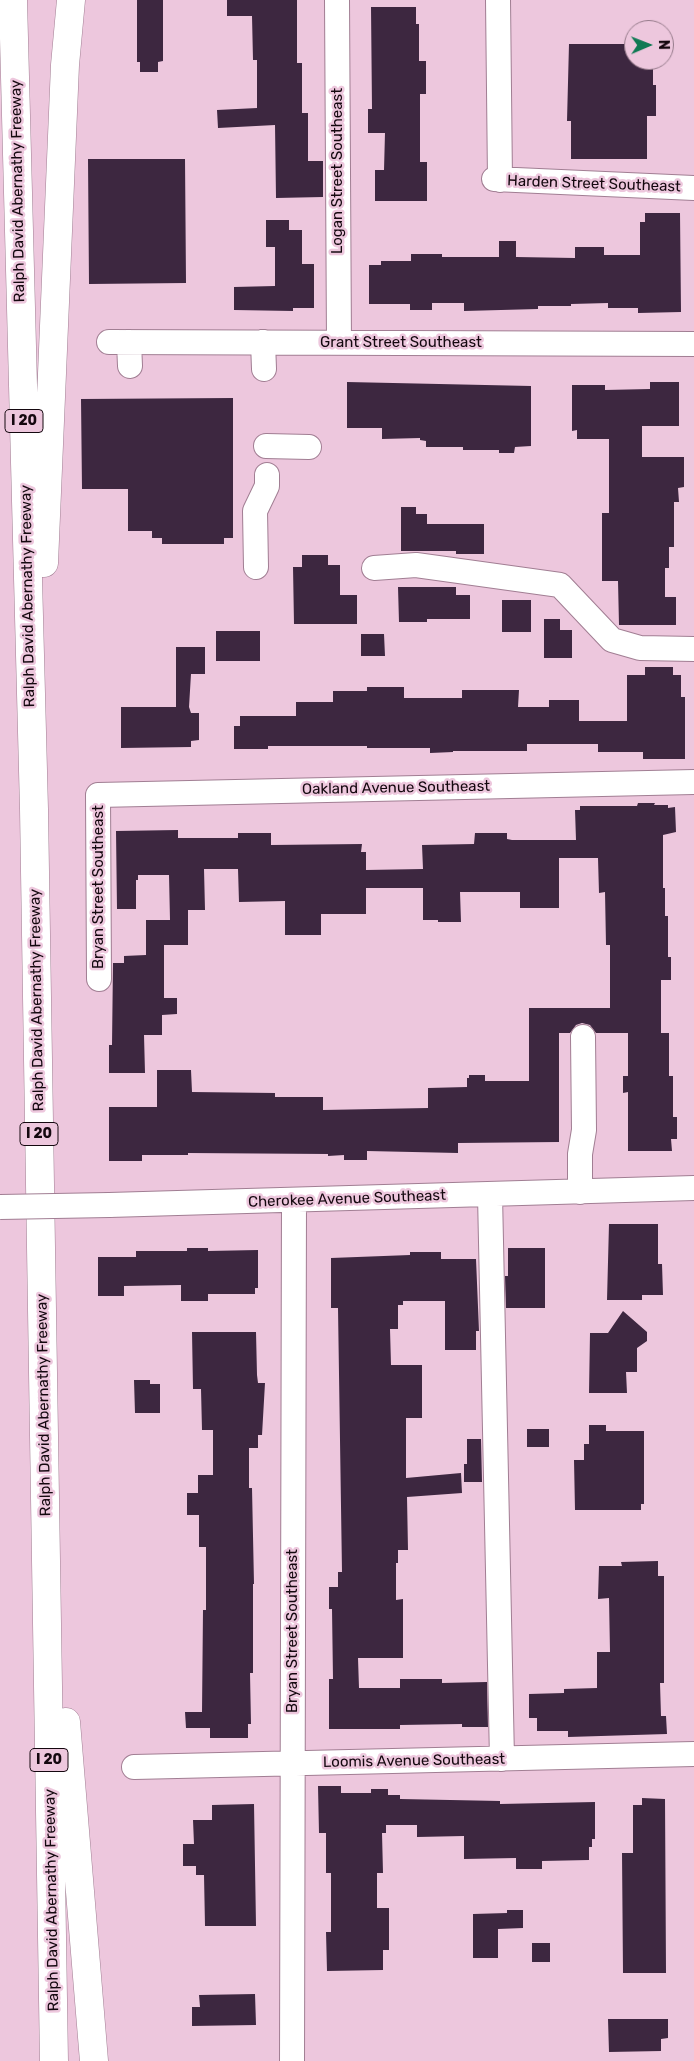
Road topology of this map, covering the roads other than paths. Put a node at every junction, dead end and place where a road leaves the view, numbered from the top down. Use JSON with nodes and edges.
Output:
{"nodes":[{"id":1,"x":14,"y":0,"type":"edge"},
{"id":2,"x":71,"y":0,"type":"edge"},
{"id":3,"x":337,"y":0,"type":"edge"},
{"id":4,"x":498,"y":0,"type":"edge"},
{"id":5,"x":694,"y":188,"type":"edge"},
{"id":6,"x":263,"y":342,"type":"junction"},
{"id":7,"x":339,"y":343,"type":"junction"},
{"id":8,"x":694,"y":344,"type":"edge"},
{"id":9,"x":130,"y":366,"type":"dead end"},
{"id":10,"x":264,"y":369,"type":"dead end"},
{"id":11,"x":266,"y":446,"type":"dead end"},
{"id":12,"x":309,"y":447,"type":"dead end"},
{"id":13,"x":267,"y":475,"type":"dead end"},
{"id":14,"x":256,"y":567,"type":"dead end"},
{"id":15,"x":374,"y":568,"type":"dead end"},
{"id":16,"x":694,"y":649,"type":"edge"},
{"id":17,"x":694,"y":782,"type":"edge"},
{"id":18,"x":98,"y":795,"type":"joint"},
{"id":19,"x":34,"y":809,"type":"junction"},
{"id":20,"x":99,"y":979,"type":"dead end"},
{"id":21,"x":583,"y":1037,"type":"dead end"},
{"id":22,"x":694,"y":1188,"type":"edge"},
{"id":23,"x":580,"y":1192,"type":"junction"},
{"id":24,"x":490,"y":1195,"type":"junction"},
{"id":25,"x":294,"y":1201,"type":"junction"},
{"id":26,"x":0,"y":1207,"type":"edge"},
{"id":27,"x":45,"y":1458,"type":"junction"},
{"id":28,"x":694,"y":1754,"type":"edge"},
{"id":29,"x":502,"y":1759,"type":"junction"},
{"id":30,"x":293,"y":1764,"type":"junction"},
{"id":31,"x":134,"y":1767,"type":"dead end"},
{"id":32,"x":54,"y":2061,"type":"edge"},
{"id":33,"x":94,"y":2061,"type":"edge"},
{"id":34,"x":292,"y":2061,"type":"edge"}],
"edges":[{"from":1,"to":19,"type":"highway","name":"Ralph David Abernathy Freeway","number":"I 20"},
{"from":2,"to":19,"type":"highway"},
{"from":3,"to":7,"type":"street","name":"Logan Street Southeast"},
{"from":4,"to":5,"type":"street","name":"Harden Street Southeast"},
{"from":6,"to":7,"type":"street","name":"Grant Street Southeast"},
{"from":6,"to":9,"type":"street","name":"Grant Street Southeast"},
{"from":6,"to":10,"type":"street"},
{"from":7,"to":8,"type":"street","name":"Grant Street Southeast"},
{"from":11,"to":12,"type":"street"},
{"from":13,"to":14,"type":"street"},
{"from":15,"to":16,"type":"street"},
{"from":17,"to":18,"type":"street","name":"Oakland Avenue Southeast"},
{"from":18,"to":20,"type":"street","name":"Bryan Street Southeast"},
{"from":19,"to":27,"type":"highway","name":"Ralph David Abernathy Freeway","number":"I 20"},
{"from":21,"to":23,"type":"street"},
{"from":22,"to":23,"type":"street","name":"Cherokee Avenue Southeast"},
{"from":23,"to":24,"type":"street","name":"Cherokee Avenue Southeast"},
{"from":24,"to":25,"type":"street","name":"Cherokee Avenue Southeast"},
{"from":24,"to":29,"type":"street"},
{"from":25,"to":26,"type":"street","name":"Cherokee Avenue Southeast","bridge":true},
{"from":25,"to":30,"type":"street","name":"Bryan Street Southeast"},
{"from":27,"to":32,"type":"highway","name":"Ralph David Abernathy Freeway","number":"I 20"},
{"from":27,"to":33,"type":"highway"},
{"from":28,"to":29,"type":"street","name":"Loomis Avenue Southeast"},
{"from":29,"to":30,"type":"street","name":"Loomis Avenue Southeast"},
{"from":30,"to":31,"type":"street","name":"Loomis Avenue Southeast"},
{"from":30,"to":34,"type":"street","name":"Bryan Street Southeast"}]}
